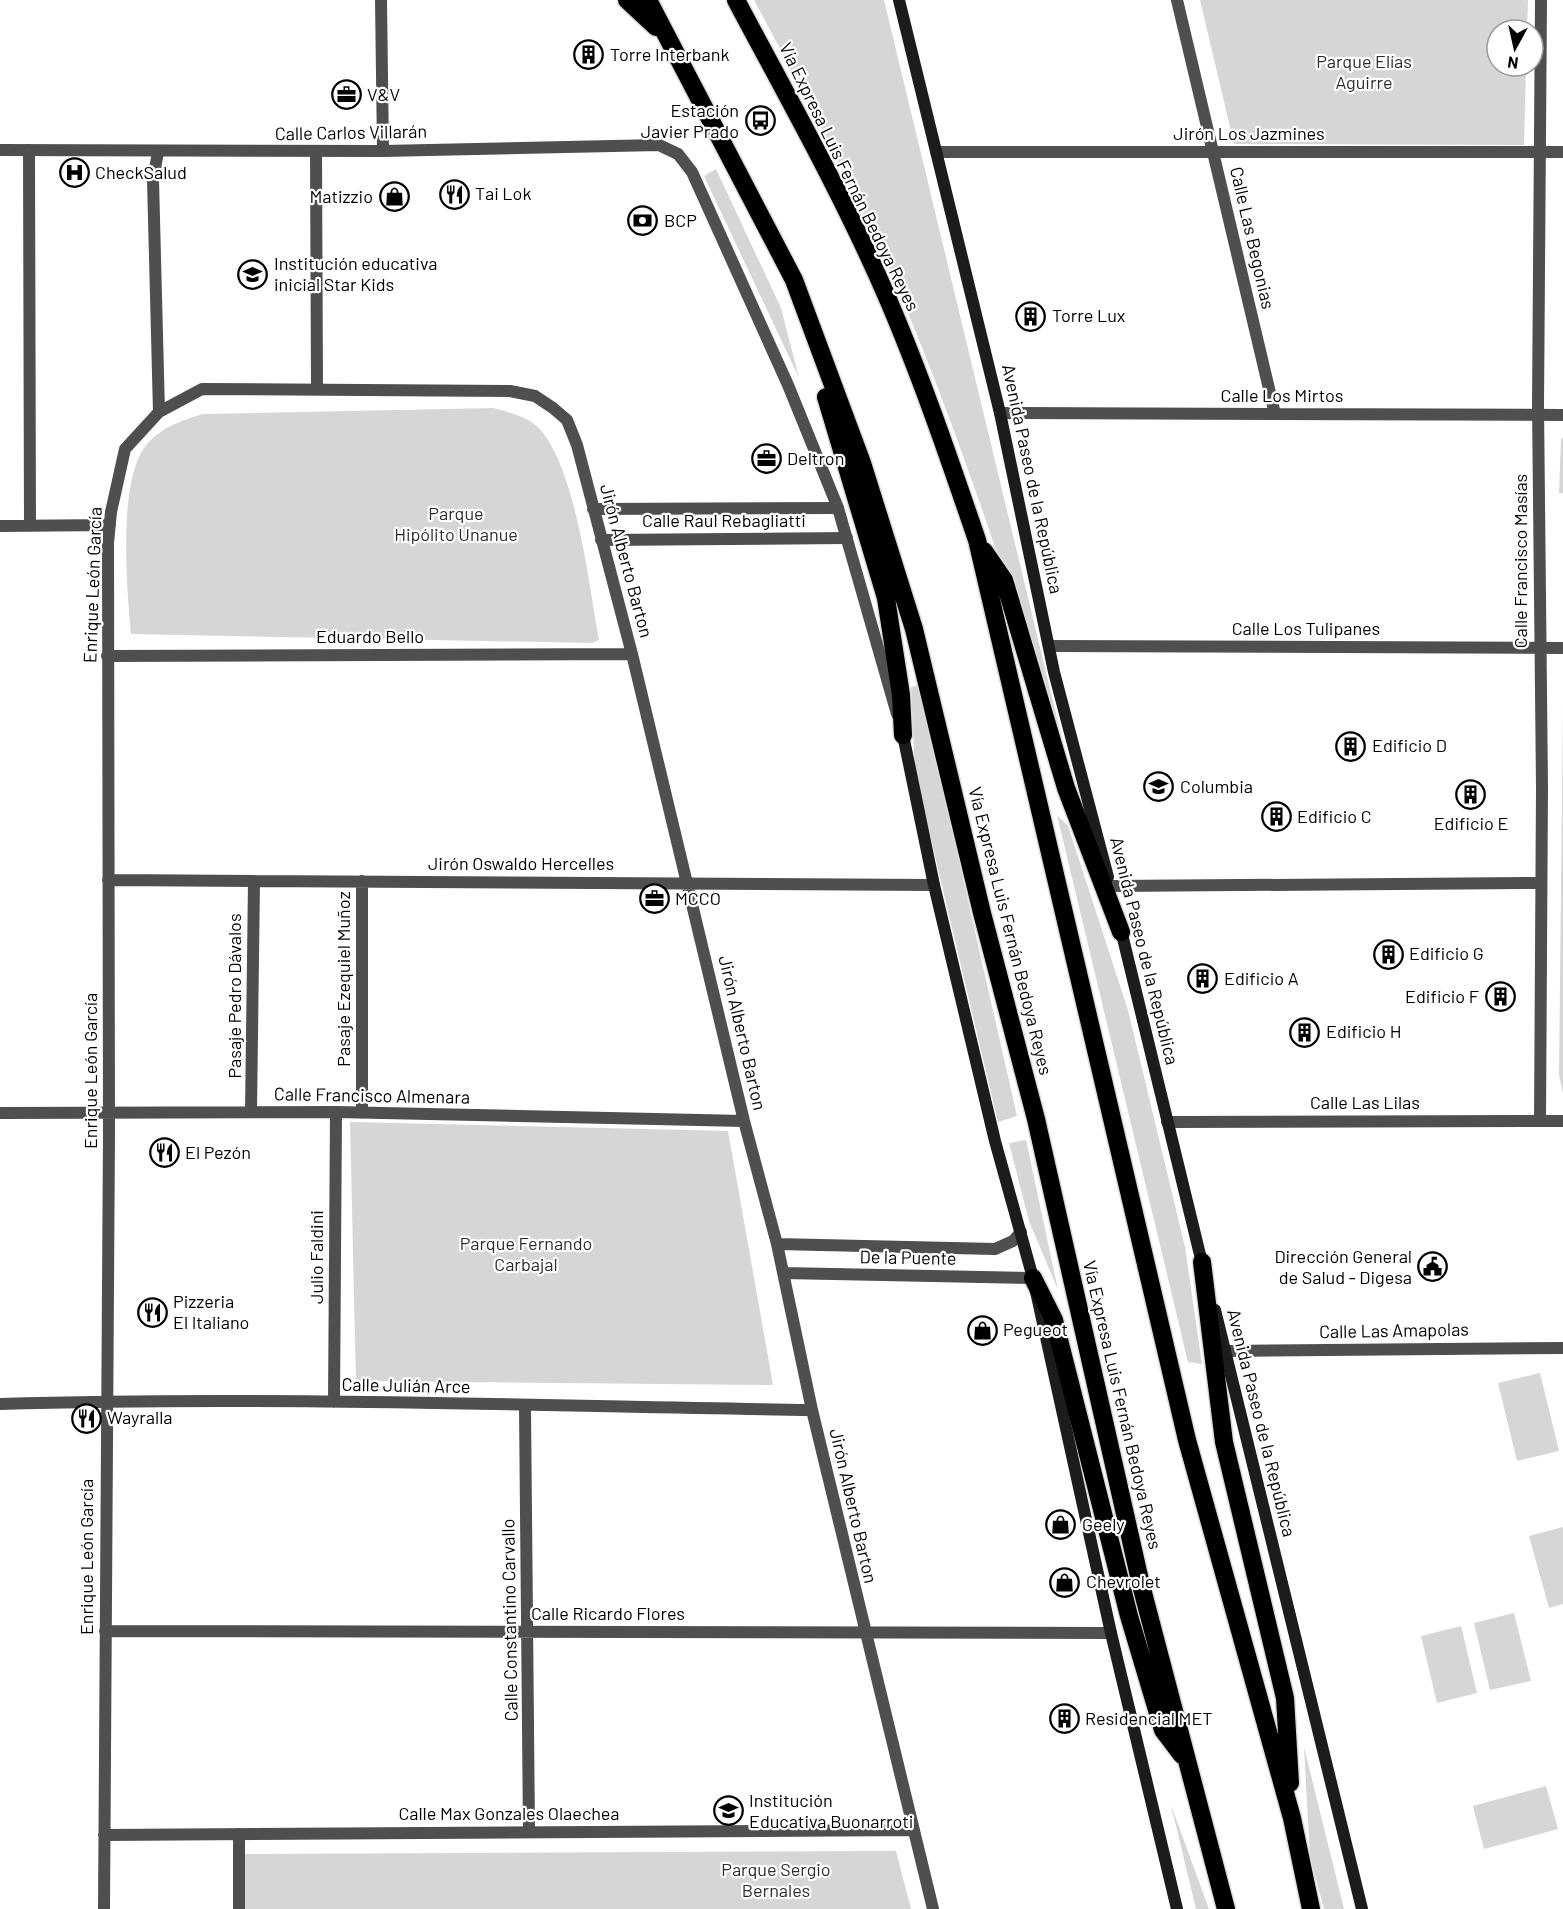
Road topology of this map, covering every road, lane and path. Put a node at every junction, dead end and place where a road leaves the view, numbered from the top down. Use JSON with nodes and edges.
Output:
{"nodes":[{"id":1,"x":381,"y":0,"type":"edge"},
{"id":2,"x":627,"y":0,"type":"edge"},
{"id":3,"x":648,"y":0,"type":"edge"},
{"id":4,"x":736,"y":0,"type":"edge"},
{"id":5,"x":898,"y":0,"type":"edge"},
{"id":6,"x":1177,"y":0,"type":"edge"},
{"id":7,"x":1541,"y":0,"type":"edge"},
{"id":8,"x":666,"y":38,"type":"junction"},
{"id":9,"x":0,"y":150,"type":"edge"},
{"id":10,"x":29,"y":150,"type":"junction"},
{"id":11,"x":383,"y":151,"type":"junction"},
{"id":12,"x":158,"y":152,"type":"junction"},
{"id":13,"x":315,"y":152,"type":"junction"},
{"id":14,"x":936,"y":152,"type":"junction"},
{"id":15,"x":1213,"y":152,"type":"junction"},
{"id":16,"x":1542,"y":152,"type":"junction"},
{"id":17,"x":1563,"y":152,"type":"edge"},
{"id":18,"x":794,"y":280,"type":"junction"},
{"id":19,"x":317,"y":389,"type":"junction"},
{"id":20,"x":159,"y":412,"type":"junction"},
{"id":21,"x":1000,"y":413,"type":"junction"},
{"id":22,"x":1275,"y":414,"type":"junction"},
{"id":23,"x":1538,"y":415,"type":"junction"},
{"id":24,"x":1563,"y":415,"type":"edge"},
{"id":25,"x":838,"y":508,"type":"junction"},
{"id":26,"x":593,"y":509,"type":"junction"},
{"id":27,"x":110,"y":525,"type":"junction"},
{"id":28,"x":0,"y":526,"type":"edge"},
{"id":29,"x":30,"y":526,"type":"junction"},
{"id":30,"x":847,"y":538,"type":"junction"},
{"id":31,"x":601,"y":540,"type":"junction"},
{"id":32,"x":977,"y":540,"type":"junction"},
{"id":33,"x":1049,"y":646,"type":"junction"},
{"id":34,"x":1540,"y":647,"type":"junction"},
{"id":35,"x":1563,"y":648,"type":"edge"},
{"id":36,"x":632,"y":654,"type":"junction"},
{"id":37,"x":107,"y":656,"type":"junction"},
{"id":38,"x":903,"y":735,"type":"junction"},
{"id":39,"x":108,"y":880,"type":"junction"},
{"id":40,"x":254,"y":881,"type":"junction"},
{"id":41,"x":362,"y":881,"type":"junction"},
{"id":42,"x":688,"y":883,"type":"junction"},
{"id":43,"x":1541,"y":883,"type":"junction"},
{"id":44,"x":934,"y":885,"type":"junction"},
{"id":45,"x":1110,"y":886,"type":"junction"},
{"id":46,"x":1121,"y":932,"type":"junction"},
{"id":47,"x":251,"y":1112,"type":"junction"},
{"id":48,"x":336,"y":1112,"type":"junction"},
{"id":49,"x":0,"y":1113,"type":"edge"},
{"id":50,"x":109,"y":1113,"type":"junction"},
{"id":51,"x":362,"y":1113,"type":"junction"},
{"id":52,"x":744,"y":1121,"type":"junction"},
{"id":53,"x":1540,"y":1121,"type":"junction"},
{"id":54,"x":1563,"y":1121,"type":"edge"},
{"id":55,"x":1167,"y":1122,"type":"junction"},
{"id":56,"x":1021,"y":1232,"type":"junction"},
{"id":57,"x":777,"y":1244,"type":"junction"},
{"id":58,"x":1202,"y":1262,"type":"junction"},
{"id":59,"x":783,"y":1273,"type":"junction"},
{"id":60,"x":1033,"y":1278,"type":"junction"},
{"id":61,"x":1563,"y":1348,"type":"edge"},
{"id":62,"x":1226,"y":1351,"type":"junction"},
{"id":63,"x":106,"y":1402,"type":"junction"},
{"id":64,"x":334,"y":1402,"type":"junction"},
{"id":65,"x":0,"y":1404,"type":"edge"},
{"id":66,"x":525,"y":1407,"type":"junction"},
{"id":67,"x":812,"y":1410,"type":"junction"},
{"id":68,"x":105,"y":1631,"type":"junction"},
{"id":69,"x":529,"y":1632,"type":"junction"},
{"id":70,"x":864,"y":1632,"type":"junction"},
{"id":71,"x":1111,"y":1633,"type":"junction"},
{"id":72,"x":1188,"y":1763,"type":"junction"},
{"id":73,"x":1292,"y":1818,"type":"junction"},
{"id":74,"x":914,"y":1830,"type":"junction"},
{"id":75,"x":529,"y":1832,"type":"junction"},
{"id":76,"x":104,"y":1834,"type":"junction"},
{"id":77,"x":239,"y":1834,"type":"junction"},
{"id":78,"x":104,"y":1909,"type":"edge"},
{"id":79,"x":239,"y":1909,"type":"edge"},
{"id":80,"x":933,"y":1909,"type":"edge"},
{"id":81,"x":1177,"y":1909,"type":"edge"},
{"id":82,"x":1226,"y":1909,"type":"edge"},
{"id":83,"x":1311,"y":1909,"type":"edge"},
{"id":84,"x":1362,"y":1909,"type":"edge"}],
"edges":[{"from":1,"to":11,"type":"street"},
{"from":2,"to":8,"type":"highway"},
{"from":3,"to":8,"type":"highway","name":"Vía Expresa Luis Fernán Bedoya Reyes"},
{"from":4,"to":32,"type":"highway","name":"Vía Expresa Luis Fernán Bedoya Reyes"},
{"from":5,"to":14,"type":"main road","name":"Avenida Paseo de la República"},
{"from":6,"to":15,"type":"street","name":"Calle Las Begonias"},
{"from":7,"to":16,"type":"street","name":"Calle Francisco Masías"},
{"from":8,"to":18,"type":"highway","name":"Vía Expresa Luis Fernán Bedoya Reyes"},
{"from":9,"to":10,"type":"street","name":"Calle Carlos Villarán"},
{"from":10,"to":12,"type":"street","name":"Calle Carlos Villarán"},
{"from":10,"to":29,"type":"street"},
{"from":11,"to":13,"type":"street","name":"Calle Carlos Villarán"},
{"from":11,"to":25,"type":"street","name":"Calle Carlos Villarán"},
{"from":12,"to":13,"type":"street","name":"Calle Carlos Villarán"},
{"from":12,"to":20,"type":"street"},
{"from":13,"to":19,"type":"street"},
{"from":14,"to":15,"type":"street","name":"Jirón Los Jazmines"},
{"from":14,"to":21,"type":"main road","name":"Avenida Paseo de la República"},
{"from":15,"to":16,"type":"street","name":"Jirón Los Jazmines"},
{"from":15,"to":22,"type":"street","name":"Calle Las Begonias"},
{"from":16,"to":17,"type":"street","name":"Jirón Los Jazmines"},
{"from":16,"to":23,"type":"street","name":"Calle Francisco Masías"},
{"from":18,"to":38,"type":"highway"},
{"from":18,"to":72,"type":"highway","name":"Vía Expresa Luis Fernán Bedoya Reyes"},
{"from":19,"to":20,"type":"street","name":"Enrique León García"},
{"from":19,"to":26,"type":"street","name":"Jirón Alberto Barton"},
{"from":20,"to":27,"type":"street","name":"Enrique León García"},
{"from":21,"to":22,"type":"street","name":"Calle Los Mirtos"},
{"from":21,"to":33,"type":"main road","name":"Avenida Paseo de la República"},
{"from":22,"to":23,"type":"street","name":"Calle Los Mirtos"},
{"from":23,"to":24,"type":"street","name":"Calle Los Mirtos"},
{"from":23,"to":34,"type":"street","name":"Calle Francisco Masías"},
{"from":25,"to":26,"type":"street","name":"Calle Raul Rebagliatti"},
{"from":25,"to":30,"type":"street"},
{"from":26,"to":31,"type":"street","name":"Jirón Alberto Barton"},
{"from":27,"to":29,"type":"street"},
{"from":27,"to":37,"type":"street","name":"Enrique León García"},
{"from":28,"to":29,"type":"street"},
{"from":30,"to":31,"type":"street","name":"Calle Raul Rebagliatti"},
{"from":30,"to":38,"type":"street"},
{"from":31,"to":36,"type":"street","name":"Jirón Alberto Barton"},
{"from":32,"to":46,"type":"highway"},
{"from":32,"to":73,"type":"highway","name":"Vía Expresa Luis Fernán Bedoya Reyes"},
{"from":33,"to":34,"type":"street","name":"Calle Los Tulipanes"},
{"from":33,"to":45,"type":"main road","name":"Avenida Paseo de la República"},
{"from":34,"to":35,"type":"street","name":"Calle Los Tulipanes"},
{"from":34,"to":43,"type":"street","name":"Calle Francisco Masías"},
{"from":36,"to":37,"type":"street","name":"Eduardo Bello"},
{"from":36,"to":42,"type":"street","name":"Jirón Alberto Barton"},
{"from":37,"to":39,"type":"street","name":"Enrique León García"},
{"from":38,"to":44,"type":"main road"},
{"from":39,"to":40,"type":"street","name":"Jirón Oswaldo Hercelles"},
{"from":39,"to":50,"type":"street","name":"Enrique León García"},
{"from":40,"to":41,"type":"street","name":"Jirón Oswaldo Hercelles"},
{"from":40,"to":47,"type":"street","name":"Pasaje Pedro Dávalos"},
{"from":41,"to":42,"type":"street","name":"Jirón Oswaldo Hercelles"},
{"from":41,"to":51,"type":"street","name":"Pasaje Ezequiel Muñoz"},
{"from":42,"to":44,"type":"street","name":"Jirón Oswaldo Hercelles"},
{"from":42,"to":52,"type":"street","name":"Jirón Alberto Barton"},
{"from":43,"to":45,"type":"street"},
{"from":43,"to":53,"type":"street","name":"Calle Francisco Masías"},
{"from":44,"to":56,"type":"main road"},
{"from":45,"to":46,"type":"main road","name":"Avenida Paseo de la República"},
{"from":46,"to":55,"type":"main road","name":"Avenida Paseo de la República"},
{"from":47,"to":48,"type":"street","name":"Calle Francisco Almenara"},
{"from":47,"to":50,"type":"street","name":"Calle Francisco Almenara"},
{"from":48,"to":51,"type":"street","name":"Calle Francisco Almenara"},
{"from":48,"to":64,"type":"street","name":"Julio Faldini"},
{"from":49,"to":50,"type":"street","name":"Calle Francisco Almenara"},
{"from":50,"to":63,"type":"street","name":"Enrique León García"},
{"from":51,"to":52,"type":"street","name":"Calle Francisco Almenara"},
{"from":52,"to":57,"type":"street","name":"Jirón Alberto Barton"},
{"from":53,"to":54,"type":"street","name":"Calle Las Lilas"},
{"from":53,"to":55,"type":"street","name":"Calle Las Lilas"},
{"from":55,"to":58,"type":"main road","name":"Avenida Paseo de la República"},
{"from":56,"to":57,"type":"street","name":"De la Puente"},
{"from":56,"to":60,"type":"main road"},
{"from":57,"to":59,"type":"street","name":"Jirón Alberto Barton"},
{"from":58,"to":62,"type":"main road","name":"Avenida Paseo de la República"},
{"from":58,"to":73,"type":"highway"},
{"from":59,"to":60,"type":"street","name":"De la Puente"},
{"from":59,"to":67,"type":"street","name":"Jirón Alberto Barton"},
{"from":60,"to":71,"type":"main road"},
{"from":60,"to":72,"type":"highway"},
{"from":61,"to":62,"type":"street","name":"Calle Las Amapolas"},
{"from":62,"to":84,"type":"main road","name":"Avenida Paseo de la República"},
{"from":63,"to":64,"type":"street","name":"Calle Julián Arce"},
{"from":63,"to":65,"type":"street","name":"Calle Julián Arce"},
{"from":63,"to":68,"type":"street","name":"Enrique León García"},
{"from":64,"to":66,"type":"street","name":"Calle Julián Arce"},
{"from":66,"to":67,"type":"street","name":"Calle Julián Arce"},
{"from":66,"to":69,"type":"street","name":"Calle Constantino Carvallo"},
{"from":67,"to":70,"type":"street","name":"Jirón Alberto Barton"},
{"from":68,"to":69,"type":"street","name":"Calle Ricardo Flores"},
{"from":68,"to":76,"type":"street","name":"Enrique León García"},
{"from":69,"to":70,"type":"street","name":"Calle Ricardo Flores"},
{"from":69,"to":75,"type":"street","name":"Calle Constantino Carvallo"},
{"from":70,"to":71,"type":"street","name":"Calle Ricardo Flores"},
{"from":70,"to":74,"type":"street","name":"Jirón Alberto Barton"},
{"from":71,"to":81,"type":"main road"},
{"from":72,"to":82,"type":"highway","name":"Vía Expresa Luis Fernán Bedoya Reyes"},
{"from":73,"to":83,"type":"highway","name":"Vía Expresa Luis Fernán Bedoya Reyes"},
{"from":74,"to":75,"type":"street","name":"Calle Max Gonzales Olaechea"},
{"from":74,"to":80,"type":"street","name":"Jirón Alberto Barton"},
{"from":75,"to":77,"type":"street","name":"Calle Max Gonzales Olaechea"},
{"from":76,"to":77,"type":"street","name":"Calle Max Gonzales Olaechea"},
{"from":76,"to":78,"type":"street","name":"Enrique León García"},
{"from":77,"to":79,"type":"street"}]}
